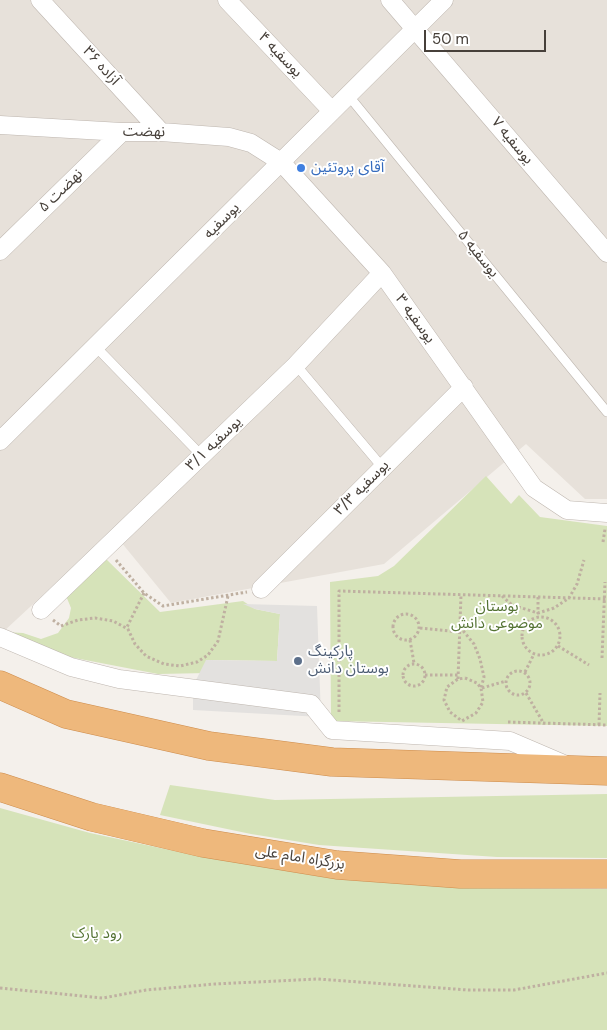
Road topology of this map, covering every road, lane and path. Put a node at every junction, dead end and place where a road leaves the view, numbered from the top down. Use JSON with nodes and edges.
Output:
{"nodes":[{"id":1,"x":40,"y":0,"type":"edge"},
{"id":2,"x":227,"y":0,"type":"edge"},
{"id":3,"x":390,"y":0,"type":"edge"},
{"id":4,"x":444,"y":0,"type":"edge"},
{"id":5,"x":416,"y":28,"type":"junction"},
{"id":6,"x":348,"y":95,"type":"junction"},
{"id":7,"x":332,"y":111,"type":"junction"},
{"id":8,"x":0,"y":124,"type":"edge"},
{"id":9,"x":122,"y":132,"type":"junction"},
{"id":10,"x":161,"y":132,"type":"junction"},
{"id":11,"x":281,"y":162,"type":"junction"},
{"id":12,"x":0,"y":250,"type":"edge"},
{"id":13,"x":607,"y":253,"type":"edge"},
{"id":14,"x":382,"y":273,"type":"junction"},
{"id":15,"x":95,"y":346,"type":"junction"},
{"id":16,"x":296,"y":365,"type":"junction"},
{"id":17,"x":464,"y":387,"type":"junction"},
{"id":18,"x":607,"y":412,"type":"edge"},
{"id":19,"x":0,"y":441,"type":"edge"},
{"id":20,"x":202,"y":456,"type":"junction"},
{"id":21,"x":383,"y":468,"type":"junction"},
{"id":22,"x":607,"y":513,"type":"edge"},
{"id":23,"x":106,"y":548,"type":"junction"},
{"id":24,"x":584,"y":560,"type":"dead end"},
{"id":25,"x":605,"y":582,"type":"dead end"},
{"id":26,"x":260,"y":589,"type":"joint"},
{"id":27,"x":144,"y":593,"type":"junction"},
{"id":28,"x":461,"y":595,"type":"junction"},
{"id":29,"x":228,"y":596,"type":"junction"},
{"id":30,"x":502,"y":596,"type":"junction"},
{"id":31,"x":538,"y":597,"type":"junction"},
{"id":32,"x":569,"y":598,"type":"junction"},
{"id":33,"x":606,"y":599,"type":"edge"},
{"id":34,"x":41,"y":610,"type":"joint"},
{"id":35,"x":538,"y":615,"type":"junction"},
{"id":36,"x":460,"y":627,"type":"junction"},
{"id":37,"x":420,"y":628,"type":"junction"},
{"id":38,"x":129,"y":629,"type":"junction"},
{"id":39,"x":460,"y":632,"type":"junction"},
{"id":40,"x":0,"y":637,"type":"edge"},
{"id":41,"x":410,"y":640,"type":"junction"},
{"id":42,"x":558,"y":646,"type":"junction"},
{"id":43,"x":534,"y":654,"type":"junction"},
{"id":44,"x":602,"y":658,"type":"dead end"},
{"id":45,"x":414,"y":663,"type":"junction"},
{"id":46,"x":589,"y":665,"type":"dead end"},
{"id":47,"x":525,"y":672,"type":"junction"},
{"id":48,"x":426,"y":675,"type":"junction"},
{"id":49,"x":458,"y":677,"type":"junction"},
{"id":50,"x":506,"y":681,"type":"junction"},
{"id":51,"x":0,"y":685,"type":"edge"},
{"id":52,"x":481,"y":688,"type":"junction"},
{"id":53,"x":526,"y":693,"type":"junction"},
{"id":54,"x":600,"y":693,"type":"dead end"},
{"id":55,"x":0,"y":695,"type":"edge"},
{"id":56,"x":66,"y":714,"type":"junction"},
{"id":57,"x":339,"y":719,"type":"dead end"},
{"id":58,"x":453,"y":721,"type":"dead end"},
{"id":59,"x":462,"y":721,"type":"junction"},
{"id":60,"x":472,"y":721,"type":"dead end"},
{"id":61,"x":499,"y":722,"type":"dead end"},
{"id":62,"x":544,"y":724,"type":"junction"},
{"id":63,"x":599,"y":725,"type":"junction"},
{"id":64,"x":607,"y":725,"type":"edge"},
{"id":65,"x":580,"y":770,"type":"junction"},
{"id":66,"x":607,"y":771,"type":"edge"},
{"id":67,"x":0,"y":787,"type":"edge"},
{"id":68,"x":607,"y":874,"type":"edge"},
{"id":69,"x":607,"y":973,"type":"edge"},
{"id":70,"x":0,"y":988,"type":"edge"}],
"edges":[{"from":1,"to":10,"type":"street","name":"آزاده ۳۶"},
{"from":2,"to":7,"type":"street","name":"یوسفیه ۴"},
{"from":3,"to":5,"type":"street","name":"یوسفیه ۷"},
{"from":4,"to":5,"type":"street","name":"یوسفیه"},
{"from":5,"to":6,"type":"street","name":"یوسفیه"},
{"from":5,"to":13,"type":"street","name":"یوسفیه ۷"},
{"from":6,"to":7,"type":"street","name":"یوسفیه"},
{"from":6,"to":18,"type":"lane","name":"یوسفیه ۵"},
{"from":7,"to":11,"type":"street","name":"یوسفیه"},
{"from":8,"to":9,"type":"street","name":"نهضت"},
{"from":9,"to":10,"type":"street","name":"نهضت"},
{"from":9,"to":12,"type":"street","name":"نهضت ۵"},
{"from":10,"to":11,"type":"street","name":"نهضت"},
{"from":11,"to":14,"type":"street","name":"یوسفیه ۳"},
{"from":11,"to":15,"type":"street","name":"یوسفیه"},
{"from":14,"to":16,"type":"street","name":"یوسفیه ۳/۱"},
{"from":14,"to":17,"type":"street","name":"یوسفیه ۳"},
{"from":15,"to":19,"type":"street","name":"یوسفیه"},
{"from":15,"to":20,"type":"lane"},
{"from":16,"to":20,"type":"street","name":"یوسفیه ۳/۱"},
{"from":16,"to":21,"type":"lane"},
{"from":17,"to":21,"type":"street","name":"یوسفیه ۳/۳"},
{"from":17,"to":22,"type":"street","name":"یوسفیه ۳"},
{"from":20,"to":23,"type":"street","name":"یوسفیه ۳/۱"},
{"from":21,"to":26,"type":"street","name":"یوسفیه ۳/۳"},
{"from":23,"to":27,"type":"path"},
{"from":23,"to":34,"type":"street","name":"یوسفیه ۳/۱"},
{"from":24,"to":32,"type":"path"},
{"from":25,"to":33,"type":"path"},
{"from":26,"to":29,"type":"path"},
{"from":27,"to":29,"type":"path"},
{"from":27,"to":38,"type":"path"},
{"from":28,"to":30,"type":"path"},
{"from":28,"to":36,"type":"path"},
{"from":28,"to":57,"type":"path"},
{"from":29,"to":38,"type":"path"},
{"from":30,"to":31,"type":"path"},
{"from":30,"to":35,"type":"path"},
{"from":31,"to":32,"type":"path"},
{"from":31,"to":35,"type":"path"},
{"from":32,"to":33,"type":"path"},
{"from":32,"to":35,"type":"path"},
{"from":33,"to":44,"type":"path"},
{"from":34,"to":38,"type":"path"},
{"from":35,"to":42,"type":"path"},
{"from":35,"to":43,"type":"path"},
{"from":36,"to":39,"type":"path"},
{"from":36,"to":52,"type":"path"},
{"from":37,"to":39,"type":"path"},
{"from":37,"to":41,"type":"path"},
{"from":37,"to":41,"type":"path"},
{"from":39,"to":49,"type":"path"},
{"from":40,"to":65,"type":"street"},
{"from":41,"to":45,"type":"path"},
{"from":42,"to":43,"type":"path"},
{"from":42,"to":46,"type":"path"},
{"from":43,"to":47,"type":"path"},
{"from":45,"to":48,"type":"path"},
{"from":45,"to":48,"type":"path"},
{"from":47,"to":50,"type":"path"},
{"from":47,"to":53,"type":"path"},
{"from":48,"to":49,"type":"path"},
{"from":49,"to":52,"type":"path"},
{"from":49,"to":59,"type":"path"},
{"from":50,"to":52,"type":"path"},
{"from":50,"to":53,"type":"path"},
{"from":51,"to":56,"type":"highway"},
{"from":52,"to":59,"type":"path"},
{"from":53,"to":62,"type":"path"},
{"from":54,"to":63,"type":"path"},
{"from":55,"to":56,"type":"highway"},
{"from":56,"to":65,"type":"highway"},
{"from":58,"to":59,"type":"path"},
{"from":59,"to":60,"type":"path"},
{"from":61,"to":62,"type":"path"},
{"from":62,"to":63,"type":"path"},
{"from":63,"to":64,"type":"path"},
{"from":65,"to":66,"type":"highway"},
{"from":67,"to":68,"type":"highway","name":"بزرگراه امام علی"},
{"from":69,"to":70,"type":"path"}]}
